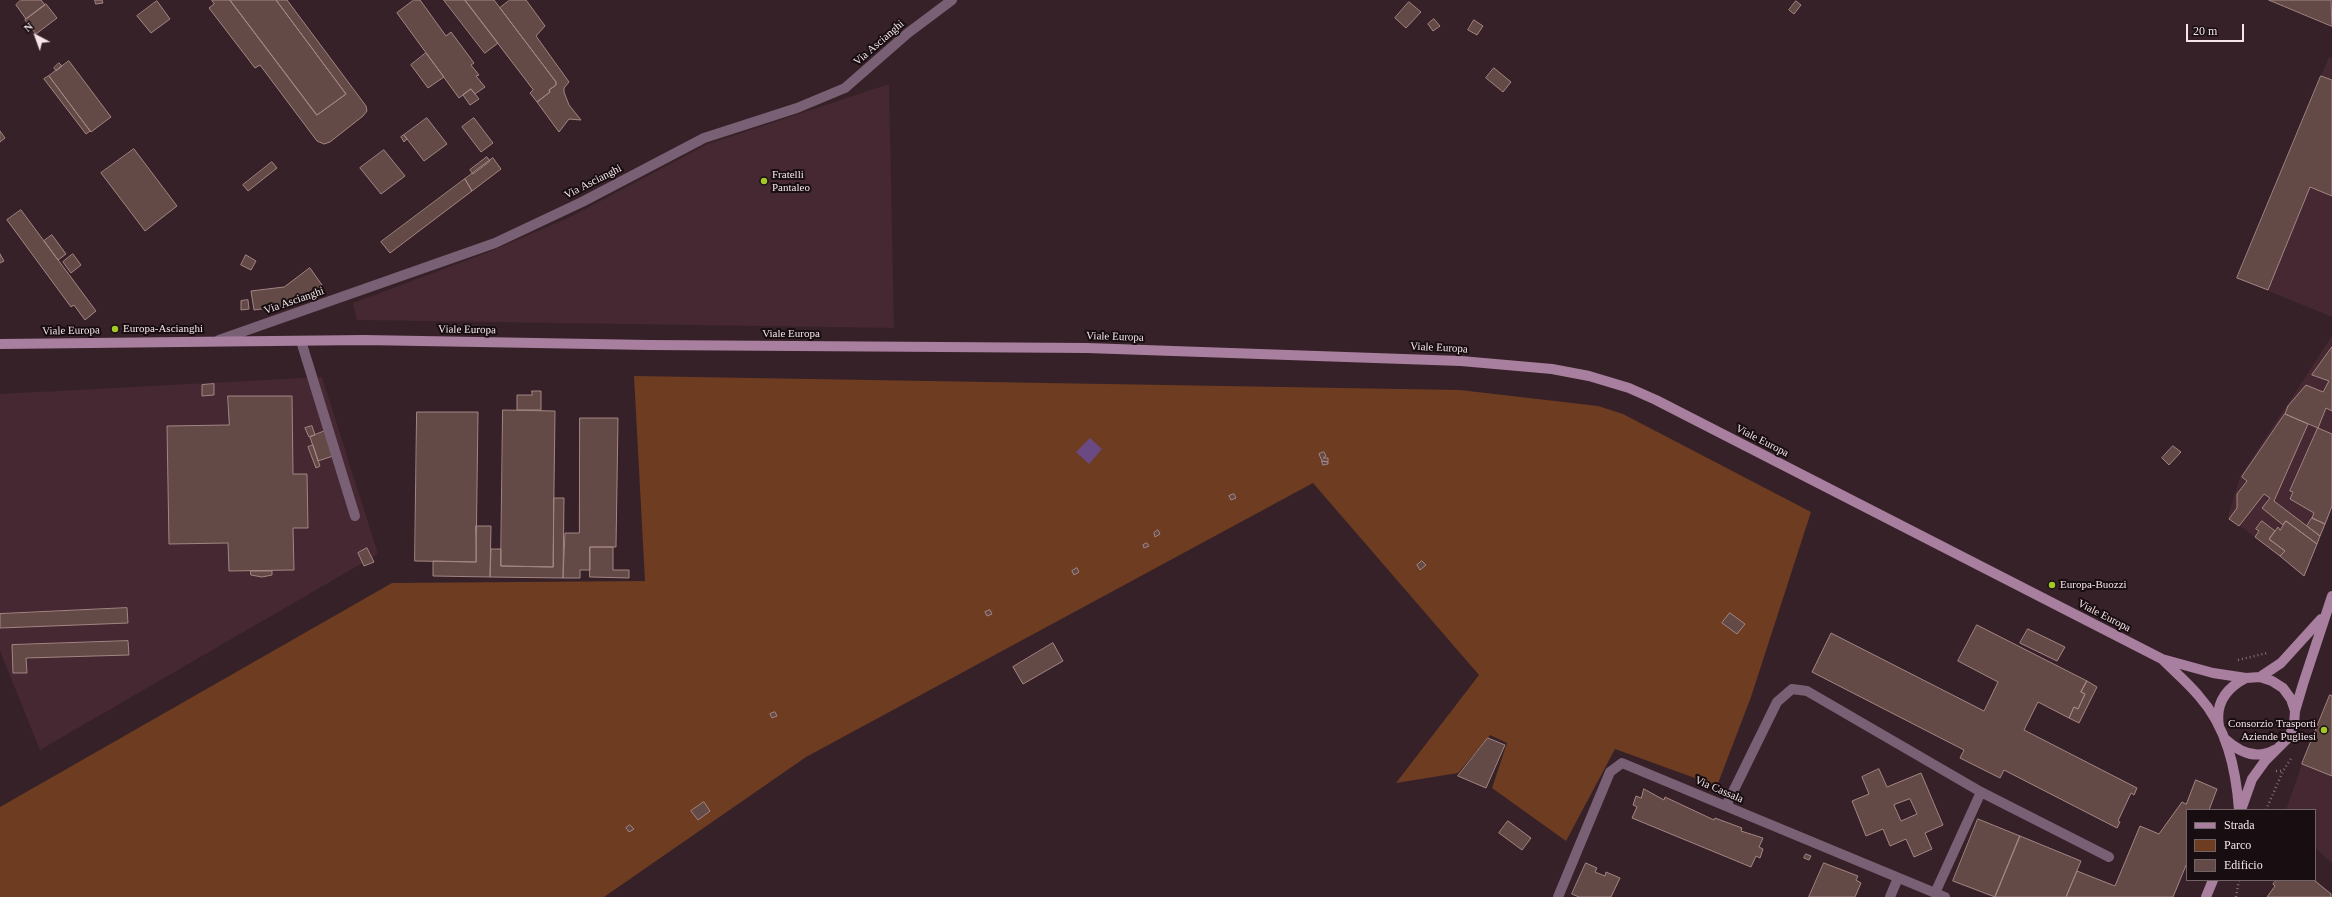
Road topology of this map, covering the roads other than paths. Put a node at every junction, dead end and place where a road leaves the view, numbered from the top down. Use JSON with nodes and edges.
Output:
{"nodes":[{"id":1,"x":952,"y":0,"type":"edge"},
{"id":2,"x":219,"y":340,"type":"junction"},
{"id":3,"x":301,"y":341,"type":"junction"},
{"id":4,"x":0,"y":344,"type":"edge"},
{"id":5,"x":355,"y":516,"type":"dead end"},
{"id":6,"x":2332,"y":596,"type":"edge"},
{"id":7,"x":2326,"y":613,"type":"junction"},
{"id":8,"x":2162,"y":659,"type":"junction"},
{"id":9,"x":2260,"y":677,"type":"junction"},
{"id":10,"x":2246,"y":678,"type":"junction"},
{"id":11,"x":2295,"y":711,"type":"junction"},
{"id":12,"x":2220,"y":728,"type":"junction"},
{"id":13,"x":2225,"y":739,"type":"junction"},
{"id":14,"x":2280,"y":747,"type":"junction"},
{"id":15,"x":1981,"y":792,"type":"junction"},
{"id":16,"x":1726,"y":806,"type":"junction"},
{"id":17,"x":2240,"y":809,"type":"edge"},
{"id":18,"x":2240,"y":809,"type":"edge"},
{"id":19,"x":2109,"y":857,"type":"dead end"},
{"id":20,"x":1898,"y":878,"type":"junction"},
{"id":21,"x":2213,"y":881,"type":"edge"},
{"id":22,"x":1935,"y":893,"type":"junction"},
{"id":23,"x":1558,"y":897,"type":"edge"},
{"id":24,"x":1890,"y":897,"type":"edge"},
{"id":25,"x":1945,"y":897,"type":"edge"},
{"id":26,"x":2206,"y":897,"type":"edge"}],
"edges":[{"from":1,"to":2,"type":"street","name":"Via Ascianghi"},
{"from":2,"to":3,"type":"main road","name":"Viale Europa"},
{"from":2,"to":4,"type":"main road","name":"Viale Europa"},
{"from":3,"to":5,"type":"street"},
{"from":3,"to":8,"type":"main road","name":"Viale Europa"},
{"from":6,"to":7,"type":"main road"},
{"from":7,"to":9,"type":"main road"},
{"from":7,"to":11,"type":"main road"},
{"from":8,"to":10,"type":"main road"},
{"from":8,"to":12,"type":"main road"},
{"from":9,"to":10,"type":"main road"},
{"from":9,"to":11,"type":"main road"},
{"from":10,"to":12,"type":"main road"},
{"from":11,"to":14,"type":"main road"},
{"from":12,"to":13,"type":"main road"},
{"from":13,"to":14,"type":"main road"},
{"from":13,"to":18,"type":"main road"},
{"from":14,"to":17,"type":"main road"},
{"from":15,"to":16,"type":"street"},
{"from":15,"to":19,"type":"street"},
{"from":15,"to":22,"type":"street"},
{"from":16,"to":20,"type":"street","name":"Via Cassala"},
{"from":16,"to":23,"type":"street","name":"Via Cassala"},
{"from":20,"to":22,"type":"street","name":"Via Cassala"},
{"from":20,"to":24,"type":"street"},
{"from":21,"to":26,"type":"main road"},
{"from":22,"to":25,"type":"street","name":"Via Cassala"}]}
